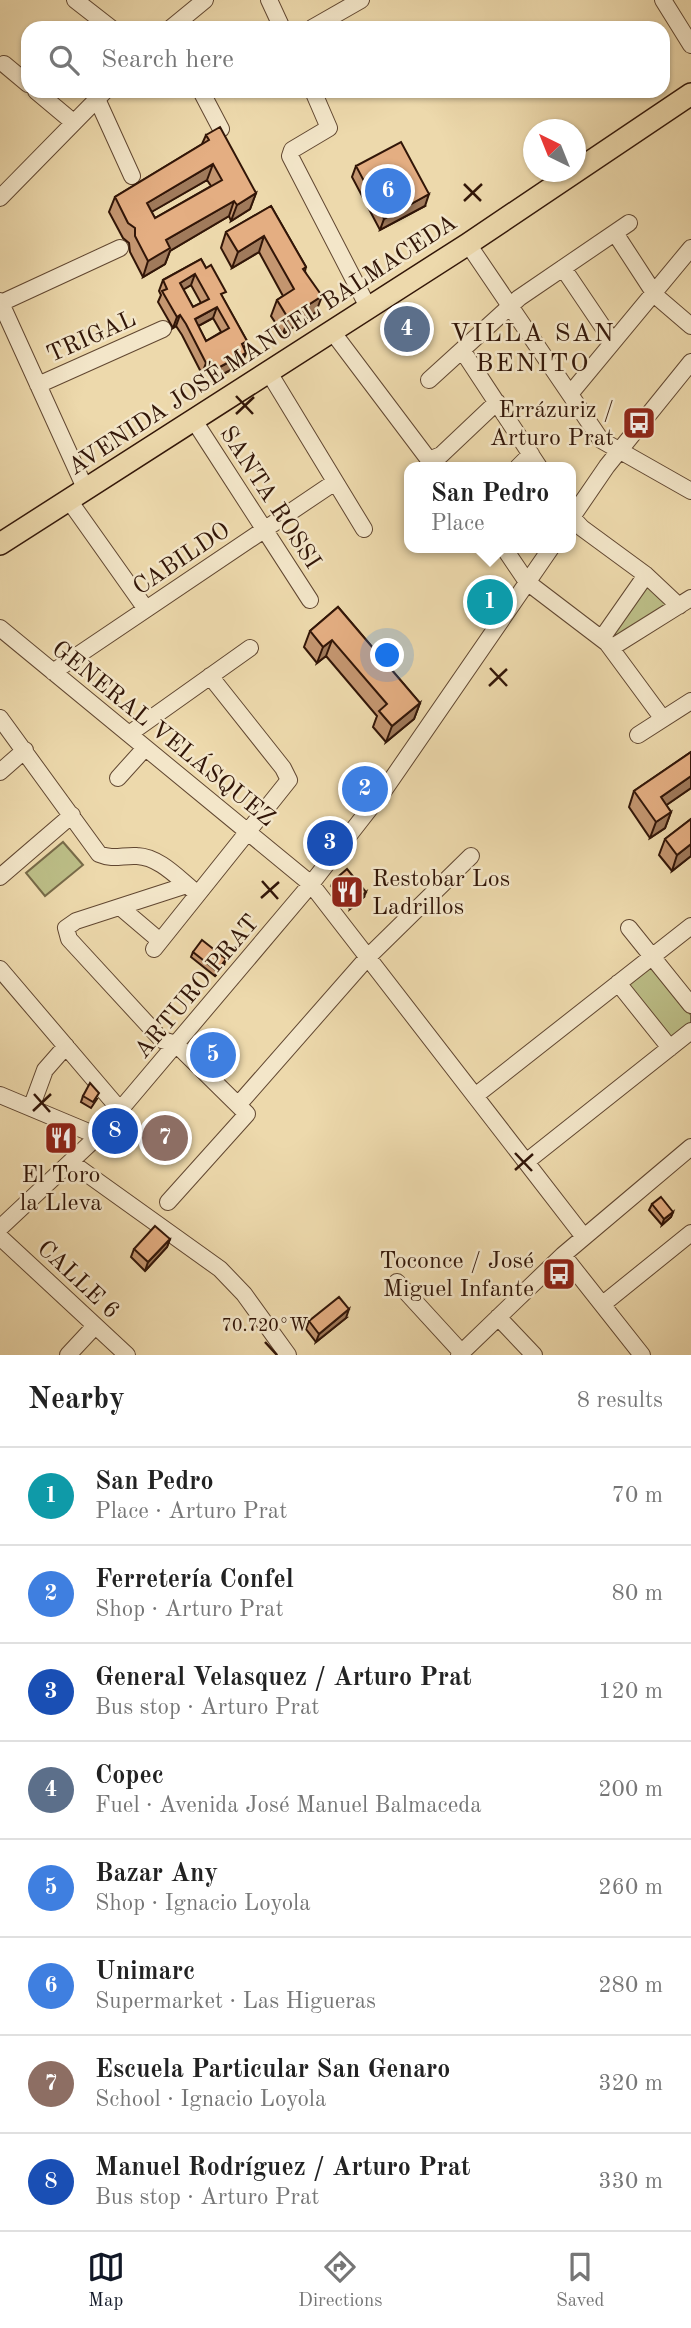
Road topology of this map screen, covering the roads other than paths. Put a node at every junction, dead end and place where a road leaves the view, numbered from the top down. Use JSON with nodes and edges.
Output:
{"nodes":[{"id":1,"x":75,"y":0,"type":"edge"},
{"id":2,"x":205,"y":0,"type":"edge"},
{"id":3,"x":269,"y":0,"type":"edge"},
{"id":4,"x":361,"y":0,"type":"edge"},
{"id":5,"x":663,"y":0,"type":"edge"},
{"id":6,"x":102,"y":21,"type":"edge"},
{"id":7,"x":180,"y":21,"type":"edge"},
{"id":8,"x":279,"y":21,"type":"edge"},
{"id":9,"x":324,"y":21,"type":"edge"},
{"id":10,"x":691,"y":45,"type":"edge"},
{"id":11,"x":4,"y":64,"type":"dead end"},
{"id":12,"x":21,"y":78,"type":"edge"},
{"id":13,"x":691,"y":94,"type":"edge"},
{"id":14,"x":44,"y":98,"type":"edge"},
{"id":15,"x":98,"y":98,"type":"edge"},
{"id":16,"x":102,"y":98,"type":"edge"},
{"id":17,"x":205,"y":98,"type":"edge"},
{"id":18,"x":316,"y":98,"type":"edge"},
{"id":19,"x":73,"y":122,"type":"junction"},
{"id":20,"x":221,"y":129,"type":"edge"},
{"id":21,"x":132,"y":176,"type":"dead end"},
{"id":22,"x":0,"y":198,"type":"edge"},
{"id":23,"x":629,"y":223,"type":"dead end"},
{"id":24,"x":615,"y":233,"type":"junction"},
{"id":25,"x":468,"y":244,"type":"junction"},
{"id":26,"x":120,"y":247,"type":"dead end"},
{"id":27,"x":691,"y":248,"type":"edge"},
{"id":28,"x":563,"y":268,"type":"junction"},
{"id":29,"x":654,"y":293,"type":"junction"},
{"id":30,"x":1,"y":302,"type":"edge"},
{"id":31,"x":510,"y":306,"type":"junction"},
{"id":32,"x":368,"y":307,"type":"junction"},
{"id":33,"x":691,"y":326,"type":"edge"},
{"id":34,"x":163,"y":329,"type":"dead end"},
{"id":35,"x":331,"y":330,"type":"junction"},
{"id":36,"x":613,"y":342,"type":"junction"},
{"id":37,"x":462,"y":350,"type":"junction"},
{"id":38,"x":691,"y":362,"type":"edge"},
{"id":39,"x":268,"y":371,"type":"junction"},
{"id":40,"x":429,"y":380,"type":"dead end"},
{"id":41,"x":38,"y":385,"type":"junction"},
{"id":42,"x":570,"y":394,"type":"junction"},
{"id":43,"x":497,"y":402,"type":"junction"},
{"id":44,"x":194,"y":419,"type":"junction"},
{"id":45,"x":618,"y":452,"type":"junction"},
{"id":46,"x":445,"y":461,"type":"edge"},
{"id":47,"x":535,"y":461,"type":"edge"},
{"id":48,"x":335,"y":481,"type":"junction"},
{"id":49,"x":691,"y":491,"type":"edge"},
{"id":50,"x":76,"y":494,"type":"junction"},
{"id":51,"x":576,"y":510,"type":"edge"},
{"id":52,"x":576,"y":521,"type":"edge"},
{"id":53,"x":264,"y":529,"type":"junction"},
{"id":54,"x":364,"y":529,"type":"dead end"},
{"id":55,"x":0,"y":544,"type":"edge"},
{"id":56,"x":507,"y":553,"type":"edge"},
{"id":57,"x":547,"y":553,"type":"edge"},
{"id":58,"x":646,"y":575,"type":"junction"},
{"id":59,"x":527,"y":582,"type":"junction"},
{"id":60,"x":310,"y":600,"type":"dead end"},
{"id":61,"x":685,"y":602,"type":"edge"},
{"id":62,"x":146,"y":609,"type":"junction"},
{"id":63,"x":0,"y":628,"type":"edge"},
{"id":64,"x":607,"y":643,"type":"junction"},
{"id":65,"x":250,"y":648,"type":"dead end"},
{"id":66,"x":53,"y":672,"type":"junction"},
{"id":67,"x":210,"y":676,"type":"junction"},
{"id":68,"x":691,"y":701,"type":"edge"},
{"id":69,"x":0,"y":718,"type":"edge"},
{"id":70,"x":663,"y":719,"type":"junction"},
{"id":71,"x":129,"y":734,"type":"junction"},
{"id":72,"x":638,"y":735,"type":"dead end"},
{"id":73,"x":145,"y":748,"type":"junction"},
{"id":74,"x":25,"y":750,"type":"junction"},
{"id":75,"x":0,"y":772,"type":"edge"},
{"id":76,"x":118,"y":778,"type":"dead end"},
{"id":77,"x":72,"y":816,"type":"junction"},
{"id":78,"x":249,"y":833,"type":"junction"},
{"id":79,"x":471,"y":856,"type":"dead end"},
{"id":80,"x":0,"y":877,"type":"edge"},
{"id":81,"x":311,"y":884,"type":"junction"},
{"id":82,"x":193,"y":890,"type":"junction"},
{"id":83,"x":120,"y":907,"type":"junction"},
{"id":84,"x":691,"y":926,"type":"edge"},
{"id":85,"x":629,"y":928,"type":"dead end"},
{"id":86,"x":368,"y":957,"type":"junction"},
{"id":87,"x":652,"y":957,"type":"junction"},
{"id":88,"x":0,"y":969,"type":"edge"},
{"id":89,"x":618,"y":984,"type":"junction"},
{"id":90,"x":691,"y":1005,"type":"edge"},
{"id":91,"x":691,"y":1031,"type":"edge"},
{"id":92,"x":176,"y":1044,"type":"junction"},
{"id":93,"x":66,"y":1046,"type":"junction"},
{"id":94,"x":670,"y":1048,"type":"junction"},
{"id":95,"x":475,"y":1096,"type":"junction"},
{"id":96,"x":6,"y":1097,"type":"edge"},
{"id":97,"x":238,"y":1105,"type":"junction"},
{"id":98,"x":31,"y":1108,"type":"junction"},
{"id":99,"x":0,"y":1111,"type":"edge"},
{"id":100,"x":121,"y":1111,"type":"junction"},
{"id":101,"x":98,"y":1136,"type":"junction"},
{"id":102,"x":691,"y":1147,"type":"edge"},
{"id":103,"x":526,"y":1161,"type":"junction"},
{"id":104,"x":72,"y":1163,"type":"junction"},
{"id":105,"x":168,"y":1202,"type":"dead end"},
{"id":106,"x":0,"y":1228,"type":"edge"},
{"id":107,"x":691,"y":1233,"type":"edge"},
{"id":108,"x":0,"y":1237,"type":"edge"},
{"id":109,"x":584,"y":1237,"type":"junction"},
{"id":110,"x":563,"y":1255,"type":"junction"},
{"id":111,"x":397,"y":1282,"type":"dead end"},
{"id":112,"x":603,"y":1304,"type":"junction"},
{"id":113,"x":498,"y":1317,"type":"junction"},
{"id":114,"x":96,"y":1326,"type":"junction"},
{"id":115,"x":460,"y":1354,"type":"edge"},
{"id":116,"x":68,"y":1355,"type":"edge"},
{"id":117,"x":127,"y":1355,"type":"edge"},
{"id":118,"x":288,"y":1355,"type":"edge"},
{"id":119,"x":534,"y":1355,"type":"edge"},
{"id":120,"x":642,"y":1355,"type":"edge"}],
"edges":[{"from":1,"to":6,"type":"street"},
{"from":2,"to":7,"type":"street"},
{"from":3,"to":8,"type":"street"},
{"from":4,"to":9,"type":"street"},
{"from":5,"to":10,"type":"street"},
{"from":11,"to":12,"type":"street"},
{"from":13,"to":25,"type":"main road","name":"AVENIDA JOSÉ MANUEL BALMACEDA"},
{"from":14,"to":19,"type":"street"},
{"from":15,"to":19,"type":"street"},
{"from":16,"to":21,"type":"street"},
{"from":17,"to":20,"type":"street"},
{"from":18,"to":32,"type":"street"},
{"from":19,"to":22,"type":"street"},
{"from":23,"to":24,"type":"street"},
{"from":24,"to":28,"type":"street"},
{"from":24,"to":29,"type":"street"},
{"from":25,"to":31,"type":"street"},
{"from":25,"to":32,"type":"main road","name":"AVENIDA JOSÉ MANUEL BALMACEDA"},
{"from":26,"to":30,"type":"street"},
{"from":27,"to":29,"type":"street"},
{"from":28,"to":31,"type":"street"},
{"from":28,"to":36,"type":"street"},
{"from":29,"to":33,"type":"street"},
{"from":29,"to":36,"type":"street"},
{"from":30,"to":41,"type":"street"},
{"from":31,"to":37,"type":"street"},
{"from":31,"to":42,"type":"street"},
{"from":32,"to":35,"type":"main road","name":"AVENIDA JOSÉ MANUEL BALMACEDA"},
{"from":34,"to":41,"type":"street","name":"TRIGAL"},
{"from":35,"to":39,"type":"main road","name":"AVENIDA JOSÉ MANUEL BALMACEDA"},
{"from":35,"to":46,"type":"street"},
{"from":36,"to":42,"type":"street"},
{"from":37,"to":40,"type":"street"},
{"from":37,"to":43,"type":"street"},
{"from":38,"to":45,"type":"street"},
{"from":39,"to":44,"type":"main road","name":"AVENIDA JOSÉ MANUEL BALMACEDA"},
{"from":39,"to":48,"type":"street"},
{"from":41,"to":50,"type":"street"},
{"from":42,"to":45,"type":"street"},
{"from":43,"to":46,"type":"street"},
{"from":43,"to":47,"type":"street"},
{"from":44,"to":50,"type":"main road","name":"AVENIDA JOSÉ MANUEL BALMACEDA"},
{"from":44,"to":53,"type":"street","name":"SANTA ROSSI"},
{"from":45,"to":49,"type":"street"},
{"from":45,"to":51,"type":"street"},
{"from":48,"to":53,"type":"street","name":"CABILDO"},
{"from":48,"to":54,"type":"street"},
{"from":50,"to":55,"type":"main road","name":"AVENIDA JOSÉ MANUEL BALMACEDA"},
{"from":50,"to":62,"type":"street"},
{"from":52,"to":58,"type":"street"},
{"from":53,"to":60,"type":"street","name":"SANTA ROSSI"},
{"from":53,"to":62,"type":"street","name":"CABILDO"},
{"from":56,"to":59,"type":"street"},
{"from":57,"to":59,"type":"street","name":"ARTURO PRAT"},
{"from":58,"to":61,"type":"street"},
{"from":58,"to":64,"type":"street"},
{"from":59,"to":64,"type":"street"},
{"from":59,"to":81,"type":"street","name":"ARTURO PRAT"},
{"from":61,"to":64,"type":"street"},
{"from":62,"to":66,"type":"street","name":"CABILDO"},
{"from":63,"to":66,"type":"street","name":"GENERAL VELÁSQUEZ"},
{"from":64,"to":70,"type":"street"},
{"from":65,"to":67,"type":"street"},
{"from":66,"to":71,"type":"street","name":"GENERAL VELÁSQUEZ"},
{"from":67,"to":71,"type":"street"},
{"from":67,"to":78,"type":"street"},
{"from":68,"to":70,"type":"street"},
{"from":69,"to":74,"type":"street"},
{"from":70,"to":72,"type":"street"},
{"from":71,"to":73,"type":"street","name":"GENERAL VELÁSQUEZ"},
{"from":73,"to":76,"type":"street"},
{"from":73,"to":78,"type":"street","name":"GENERAL VELÁSQUEZ"},
{"from":74,"to":75,"type":"street"},
{"from":74,"to":77,"type":"street"},
{"from":77,"to":80,"type":"street"},
{"from":77,"to":82,"type":"street"},
{"from":78,"to":81,"type":"street","name":"GENERAL VELÁSQUEZ"},
{"from":78,"to":82,"type":"street"},
{"from":79,"to":86,"type":"street"},
{"from":81,"to":86,"type":"street","name":"GENERAL VELÁSQUEZ"},
{"from":81,"to":92,"type":"street","name":"ARTURO PRAT"},
{"from":82,"to":83,"type":"street"},
{"from":82,"to":83,"type":"street"},
{"from":83,"to":92,"type":"street"},
{"from":84,"to":87,"type":"street"},
{"from":85,"to":87,"type":"street"},
{"from":86,"to":95,"type":"street","name":"GENERAL VELÁSQUEZ"},
{"from":86,"to":97,"type":"street"},
{"from":87,"to":89,"type":"street"},
{"from":87,"to":90,"type":"street"},
{"from":88,"to":93,"type":"street"},
{"from":89,"to":94,"type":"street"},
{"from":89,"to":95,"type":"street"},
{"from":91,"to":94,"type":"street"},
{"from":92,"to":97,"type":"street"},
{"from":92,"to":100,"type":"street","name":"ARTURO PRAT"},
{"from":93,"to":98,"type":"street"},
{"from":93,"to":100,"type":"street"},
{"from":94,"to":103,"type":"street"},
{"from":95,"to":103,"type":"street","name":"GENERAL VELÁSQUEZ"},
{"from":96,"to":98,"type":"street"},
{"from":96,"to":99,"type":"street"},
{"from":97,"to":105,"type":"street"},
{"from":98,"to":101,"type":"street"},
{"from":100,"to":101,"type":"street","name":"ARTURO PRAT"},
{"from":101,"to":104,"type":"street","name":"ARTURO PRAT"},
{"from":102,"to":109,"type":"street"},
{"from":103,"to":109,"type":"street","name":"GENERAL VELÁSQUEZ"},
{"from":104,"to":106,"type":"street","name":"ARTURO PRAT"},
{"from":104,"to":118,"type":"street"},
{"from":107,"to":112,"type":"street"},
{"from":108,"to":114,"type":"street","name":"CALLE 6"},
{"from":109,"to":110,"type":"street"},
{"from":110,"to":112,"type":"street"},
{"from":110,"to":113,"type":"street"},
{"from":111,"to":115,"type":"street"},
{"from":112,"to":120,"type":"street"},
{"from":113,"to":115,"type":"street"},
{"from":113,"to":119,"type":"street"},
{"from":114,"to":116,"type":"street"},
{"from":114,"to":117,"type":"street","name":"CALLE 6"}]}
